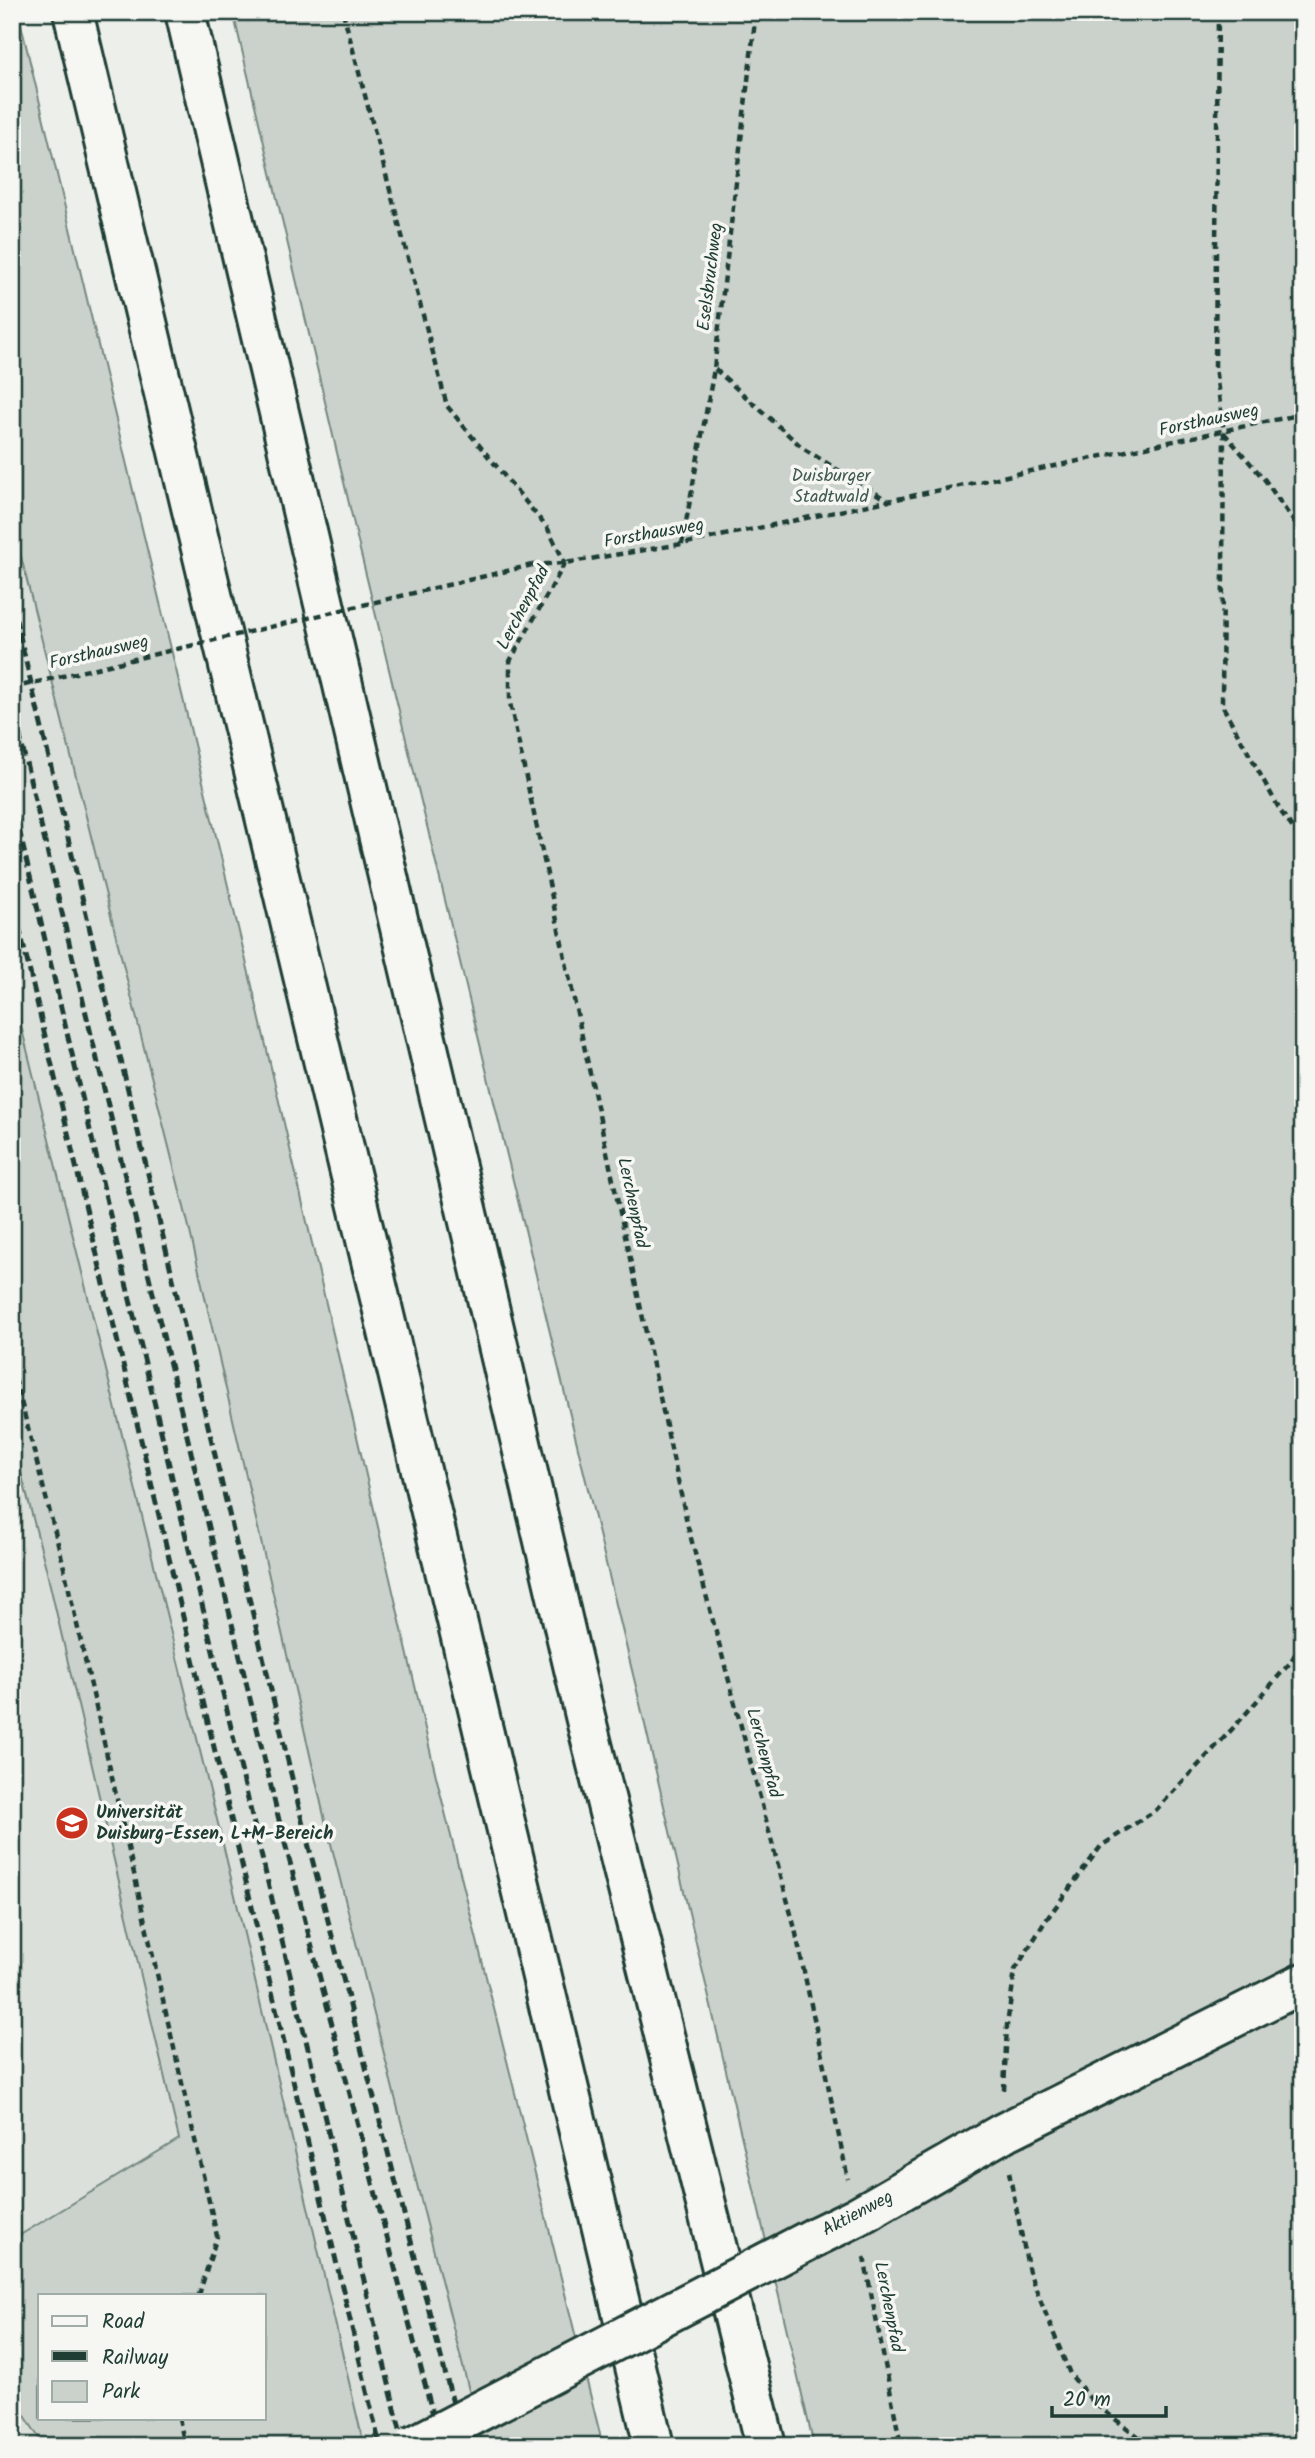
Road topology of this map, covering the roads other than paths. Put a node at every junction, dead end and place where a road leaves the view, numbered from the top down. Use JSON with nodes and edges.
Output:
{"nodes":[{"id":1,"x":73,"y":12,"type":"edge"},
{"id":2,"x":185,"y":12,"type":"edge"},
{"id":3,"x":1303,"y":1983,"type":"edge"},
{"id":4,"x":413,"y":2446,"type":"edge"},
{"id":5,"x":654,"y":2446,"type":"edge"},
{"id":6,"x":765,"y":2446,"type":"edge"}],
"edges":[{"from":1,"to":5,"type":"main road"},
{"from":2,"to":6,"type":"main road"},
{"from":3,"to":4,"type":"main road","name":"Aktienweg","bridge":true}]}
